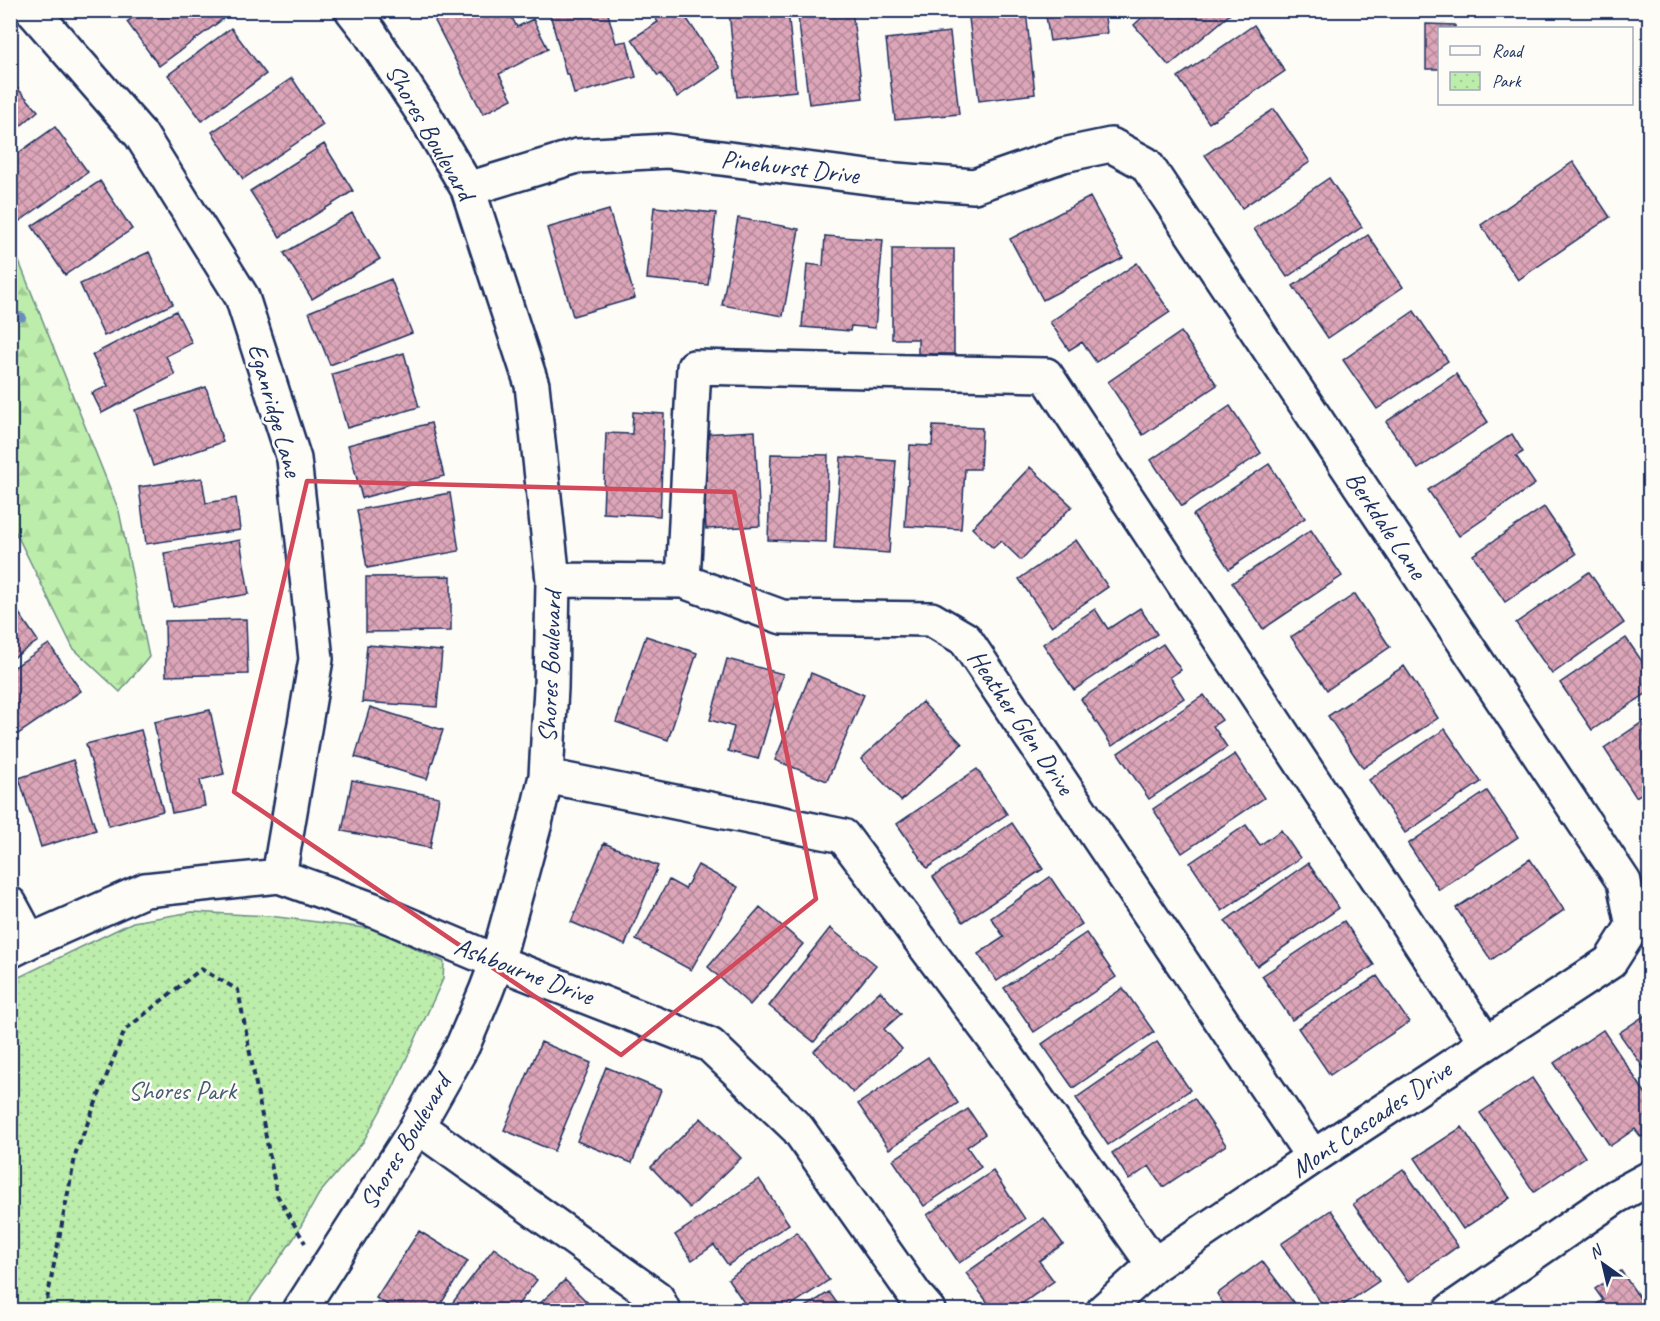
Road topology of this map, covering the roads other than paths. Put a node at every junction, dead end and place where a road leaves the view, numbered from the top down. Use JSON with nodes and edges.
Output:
{"nodes":[{"id":1,"x":32,"y":10,"type":"edge"},
{"id":2,"x":352,"y":10,"type":"edge"},
{"id":3,"x":1111,"y":145,"type":"joint"},
{"id":4,"x":468,"y":189,"type":"junction"},
{"id":5,"x":554,"y":580,"type":"junction"},
{"id":6,"x":682,"y":581,"type":"junction"},
{"id":7,"x":546,"y":776,"type":"junction"},
{"id":8,"x":279,"y":876,"type":"junction"},
{"id":9,"x":10,"y":904,"type":"edge"},
{"id":10,"x":1633,"y":926,"type":"joint"},
{"id":11,"x":20,"y":946,"type":"edge"},
{"id":12,"x":497,"y":962,"type":"junction"},
{"id":13,"x":1486,"y":1043,"type":"junction"},
{"id":14,"x":417,"y":1126,"type":"junction"},
{"id":15,"x":1312,"y":1157,"type":"junction"},
{"id":16,"x":1650,"y":1178,"type":"edge"},
{"id":17,"x":1154,"y":1265,"type":"junction"},
{"id":18,"x":300,"y":1311,"type":"edge"},
{"id":19,"x":663,"y":1311,"type":"edge"},
{"id":20,"x":928,"y":1311,"type":"edge"},
{"id":21,"x":1104,"y":1311,"type":"edge"},
{"id":22,"x":1451,"y":1311,"type":"edge"}],
"edges":[{"from":1,"to":8,"type":"street","name":"Eganridge Lane"},
{"from":2,"to":4,"type":"street","name":"Shores Boulevard"},
{"from":3,"to":4,"type":"street","name":"Pinehurst Drive"},
{"from":3,"to":10,"type":"street","name":"Berkdale Lane"},
{"from":4,"to":5,"type":"street","name":"Shores Boulevard"},
{"from":5,"to":6,"type":"street","name":"Heather Glen Drive"},
{"from":5,"to":7,"type":"street","name":"Shores Boulevard"},
{"from":6,"to":13,"type":"street"},
{"from":6,"to":15,"type":"street","name":"Heather Glen Drive"},
{"from":7,"to":12,"type":"street","name":"Shores Boulevard"},
{"from":7,"to":17,"type":"street"},
{"from":8,"to":11,"type":"street","name":"Ashbourne Drive"},
{"from":8,"to":12,"type":"street","name":"Ashbourne Drive"},
{"from":9,"to":11,"type":"street"},
{"from":10,"to":13,"type":"street","name":"Mont Cascades Drive"},
{"from":12,"to":14,"type":"street","name":"Shores Boulevard"},
{"from":12,"to":20,"type":"street","name":"Ashbourne Drive"},
{"from":13,"to":15,"type":"street","name":"Mont Cascades Drive"},
{"from":14,"to":18,"type":"street","name":"Shores Boulevard"},
{"from":14,"to":19,"type":"street"},
{"from":15,"to":17,"type":"street","name":"Mont Cascades Drive"},
{"from":16,"to":22,"type":"street"},
{"from":17,"to":21,"type":"street","name":"Mont Cascades Drive"}]}
